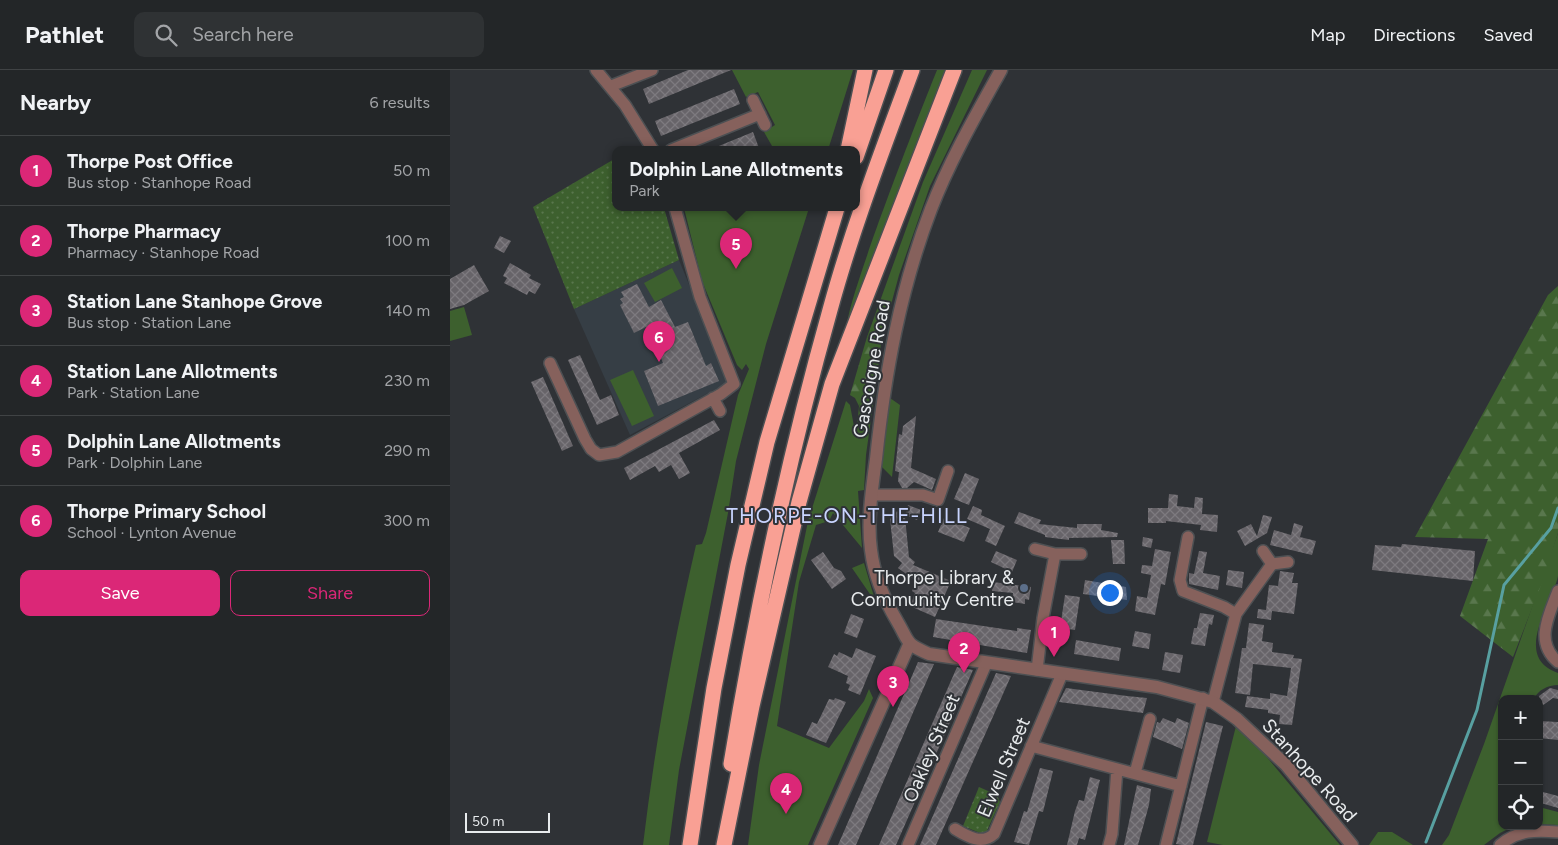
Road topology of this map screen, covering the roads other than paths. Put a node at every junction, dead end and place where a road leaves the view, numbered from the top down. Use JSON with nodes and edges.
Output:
{"nodes":[{"id":1,"x":596,"y":70,"type":"edge"},
{"id":2,"x":652,"y":70,"type":"edge"},
{"id":3,"x":865,"y":70,"type":"edge"},
{"id":4,"x":886,"y":70,"type":"edge"},
{"id":5,"x":912,"y":70,"type":"edge"},
{"id":6,"x":954,"y":70,"type":"edge"},
{"id":7,"x":1001,"y":70,"type":"edge"},
{"id":8,"x":611,"y":86,"type":"junction"},
{"id":9,"x":753,"y":100,"type":"dead end"},
{"id":10,"x":760,"y":114,"type":"junction"},
{"id":11,"x":765,"y":126,"type":"dead end"},
{"id":12,"x":650,"y":146,"type":"edge"},
{"id":13,"x":681,"y":146,"type":"edge"},
{"id":14,"x":849,"y":146,"type":"edge"},
{"id":15,"x":860,"y":146,"type":"edge"},
{"id":16,"x":676,"y":211,"type":"edge"},
{"id":17,"x":836,"y":211,"type":"edge"},
{"id":18,"x":550,"y":363,"type":"dead end"},
{"id":19,"x":714,"y":398,"type":"junction"},
{"id":20,"x":720,"y":411,"type":"dead end"},
{"id":21,"x":948,"y":471,"type":"dead end"},
{"id":22,"x":872,"y":495,"type":"junction"},
{"id":23,"x":1187,"y":537,"type":"dead end"},
{"id":24,"x":1035,"y":549,"type":"dead end"},
{"id":25,"x":1263,"y":551,"type":"dead end"},
{"id":26,"x":1055,"y":554,"type":"junction"},
{"id":27,"x":1082,"y":554,"type":"dead end"},
{"id":28,"x":1288,"y":562,"type":"dead end"},
{"id":29,"x":1272,"y":564,"type":"junction"},
{"id":30,"x":1558,"y":591,"type":"edge"},
{"id":31,"x":1236,"y":614,"type":"junction"},
{"id":32,"x":910,"y":645,"type":"junction"},
{"id":33,"x":1558,"y":662,"type":"edge"},
{"id":34,"x":986,"y":664,"type":"junction"},
{"id":35,"x":1037,"y":670,"type":"junction"},
{"id":36,"x":1062,"y":674,"type":"junction"},
{"id":37,"x":1208,"y":700,"type":"junction"},
{"id":38,"x":1150,"y":719,"type":"dead end"},
{"id":39,"x":1032,"y":746,"type":"junction"},
{"id":40,"x":1118,"y":769,"type":"junction"},
{"id":41,"x":1135,"y":774,"type":"junction"},
{"id":42,"x":1181,"y":786,"type":"junction"},
{"id":43,"x":956,"y":829,"type":"dead end"},
{"id":44,"x":1558,"y":832,"type":"edge"},
{"id":45,"x":690,"y":845,"type":"edge"},
{"id":46,"x":720,"y":845,"type":"edge"},
{"id":47,"x":724,"y":845,"type":"edge"},
{"id":48,"x":820,"y":845,"type":"edge"},
{"id":49,"x":908,"y":845,"type":"edge"},
{"id":50,"x":1109,"y":845,"type":"edge"},
{"id":51,"x":1166,"y":845,"type":"edge"},
{"id":52,"x":1352,"y":845,"type":"edge"},
{"id":53,"x":1500,"y":845,"type":"edge"}],
"edges":[{"from":1,"to":8,"type":"street"},
{"from":2,"to":8,"type":"street"},
{"from":3,"to":14,"type":"highway"},
{"from":4,"to":15,"type":"highway"},
{"from":5,"to":46,"type":"highway"},
{"from":6,"to":47,"type":"highway"},
{"from":7,"to":22,"type":"street","name":"Gascoigne Road"},
{"from":8,"to":12,"type":"street"},
{"from":9,"to":10,"type":"street"},
{"from":10,"to":11,"type":"street"},
{"from":10,"to":13,"type":"street"},
{"from":16,"to":19,"type":"street"},
{"from":17,"to":45,"type":"highway"},
{"from":18,"to":19,"type":"street"},
{"from":19,"to":20,"type":"street"},
{"from":21,"to":22,"type":"street"},
{"from":22,"to":32,"type":"street","name":"Gascoigne Road"},
{"from":23,"to":31,"type":"street"},
{"from":24,"to":26,"type":"street"},
{"from":25,"to":29,"type":"street"},
{"from":26,"to":27,"type":"street"},
{"from":26,"to":35,"type":"street"},
{"from":28,"to":29,"type":"street"},
{"from":29,"to":31,"type":"street"},
{"from":30,"to":33,"type":"street"},
{"from":31,"to":37,"type":"street"},
{"from":32,"to":34,"type":"street","name":"Stanhope Road"},
{"from":32,"to":48,"type":"street"},
{"from":34,"to":35,"type":"street","name":"Stanhope Road"},
{"from":34,"to":49,"type":"street","name":"Oakley Street"},
{"from":35,"to":36,"type":"street","name":"Stanhope Road"},
{"from":36,"to":37,"type":"street","name":"Stanhope Road"},
{"from":36,"to":39,"type":"street","name":"Elwell Street"},
{"from":37,"to":42,"type":"street"},
{"from":37,"to":52,"type":"street","name":"Stanhope Road"},
{"from":38,"to":41,"type":"street"},
{"from":39,"to":40,"type":"street"},
{"from":39,"to":43,"type":"street","name":"Elwell Street"},
{"from":40,"to":41,"type":"street"},
{"from":40,"to":50,"type":"street"},
{"from":41,"to":42,"type":"street"},
{"from":42,"to":51,"type":"street"},
{"from":44,"to":53,"type":"street"}]}
